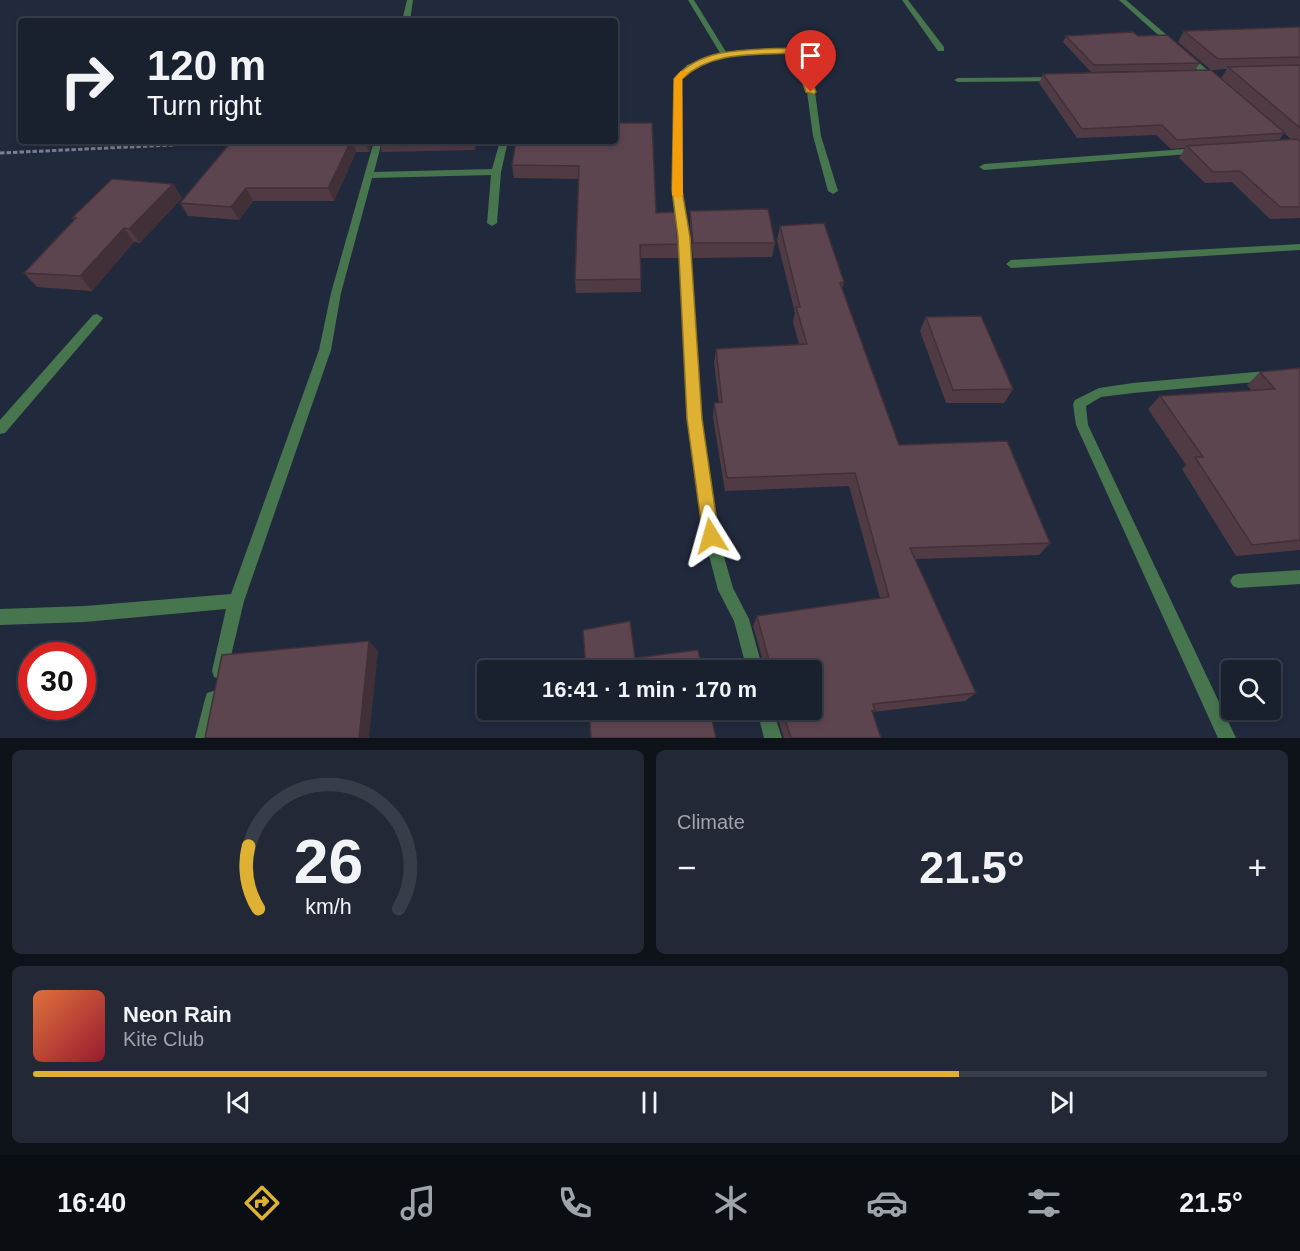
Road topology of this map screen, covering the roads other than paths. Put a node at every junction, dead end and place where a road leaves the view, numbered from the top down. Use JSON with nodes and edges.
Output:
{"nodes":[{"id":1,"x":410,"y":0,"type":"edge"},
{"id":2,"x":691,"y":0,"type":"edge"},
{"id":3,"x":905,"y":0,"type":"edge"},
{"id":4,"x":1122,"y":0,"type":"edge"},
{"id":5,"x":407,"y":18,"type":"edge"},
{"id":6,"x":941,"y":49,"type":"dead end"},
{"id":7,"x":724,"y":54,"type":"junction"},
{"id":8,"x":1209,"y":75,"type":"junction"},
{"id":9,"x":1197,"y":76,"type":"edge"},
{"id":10,"x":1066,"y":78,"type":"edge"},
{"id":11,"x":1220,"y":79,"type":"edge"},
{"id":12,"x":958,"y":80,"type":"dead end"},
{"id":13,"x":377,"y":144,"type":"edge"},
{"id":14,"x":503,"y":144,"type":"edge"},
{"id":15,"x":1207,"y":151,"type":"edge"},
{"id":16,"x":984,"y":167,"type":"dead end"},
{"id":17,"x":496,"y":172,"type":"junction"},
{"id":18,"x":370,"y":175,"type":"junction"},
{"id":19,"x":833,"y":191,"type":"dead end"},
{"id":20,"x":492,"y":223,"type":"dead end"},
{"id":21,"x":1300,"y":247,"type":"edge"},
{"id":22,"x":1011,"y":264,"type":"dead end"},
{"id":23,"x":97,"y":318,"type":"dead end"},
{"id":24,"x":1300,"y":373,"type":"edge"},
{"id":25,"x":0,"y":429,"type":"edge"},
{"id":26,"x":1300,"y":577,"type":"edge"},
{"id":27,"x":1238,"y":581,"type":"dead end"},
{"id":28,"x":236,"y":601,"type":"junction"},
{"id":29,"x":0,"y":617,"type":"edge"},
{"id":30,"x":752,"y":660,"type":"edge"},
{"id":31,"x":768,"y":720,"type":"edge"},
{"id":32,"x":204,"y":738,"type":"edge"},
{"id":33,"x":773,"y":738,"type":"edge"},
{"id":34,"x":1227,"y":738,"type":"edge"}],
"edges":[{"from":1,"to":5,"type":"street"},
{"from":2,"to":7,"type":"street"},
{"from":3,"to":6,"type":"street"},
{"from":4,"to":8,"type":"street"},
{"from":7,"to":19,"type":"street"},
{"from":7,"to":30,"type":"street"},
{"from":8,"to":9,"type":"street"},
{"from":8,"to":11,"type":"street"},
{"from":10,"to":12,"type":"street"},
{"from":13,"to":18,"type":"street"},
{"from":14,"to":17,"type":"street"},
{"from":15,"to":16,"type":"street"},
{"from":17,"to":18,"type":"street"},
{"from":17,"to":20,"type":"street"},
{"from":18,"to":28,"type":"street"},
{"from":21,"to":22,"type":"street"},
{"from":23,"to":25,"type":"street"},
{"from":24,"to":34,"type":"street"},
{"from":26,"to":27,"type":"street"},
{"from":28,"to":29,"type":"street"},
{"from":28,"to":32,"type":"street"},
{"from":31,"to":33,"type":"street"}]}
